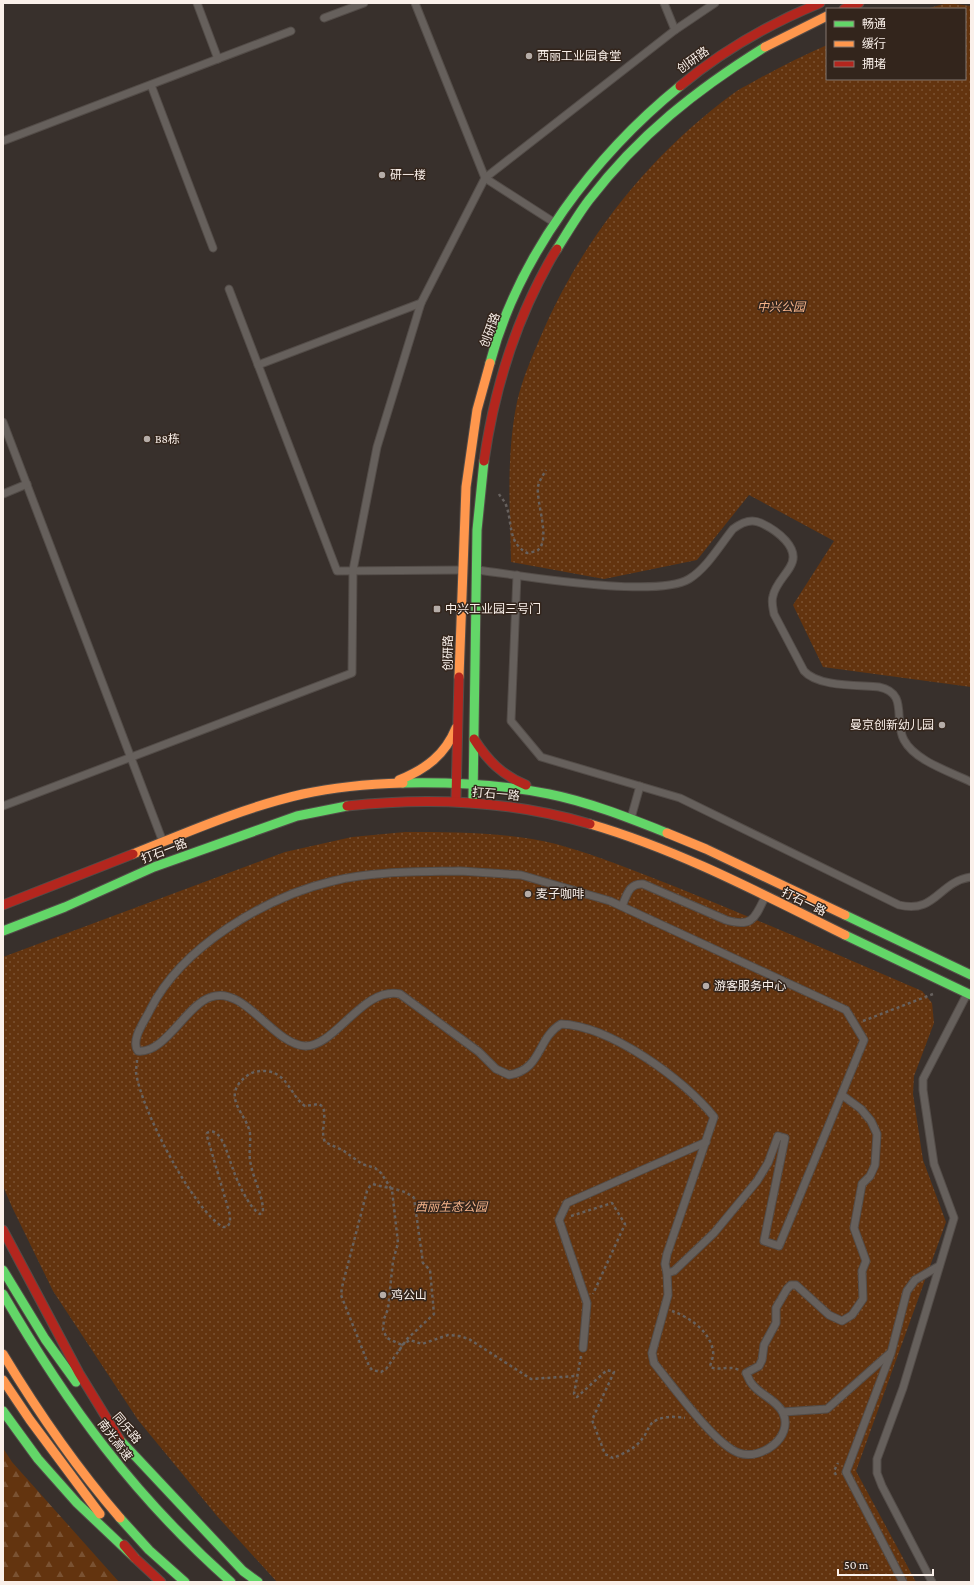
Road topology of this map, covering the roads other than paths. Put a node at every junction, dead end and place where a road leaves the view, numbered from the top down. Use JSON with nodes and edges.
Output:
{"nodes":[{"id":1,"x":197,"y":3,"type":"edge"},
{"id":2,"x":364,"y":3,"type":"edge"},
{"id":3,"x":415,"y":3,"type":"edge"},
{"id":4,"x":664,"y":3,"type":"edge"},
{"id":5,"x":715,"y":3,"type":"edge"},
{"id":6,"x":820,"y":3,"type":"edge"},
{"id":7,"x":859,"y":3,"type":"edge"},
{"id":8,"x":846,"y":8,"type":"edge"},
{"id":9,"x":826,"y":16,"type":"edge"},
{"id":10,"x":324,"y":18,"type":"dead end"},
{"id":11,"x":675,"y":30,"type":"junction"},
{"id":12,"x":291,"y":31,"type":"dead end"},
{"id":13,"x":218,"y":59,"type":"junction"},
{"id":14,"x":151,"y":85,"type":"junction"},
{"id":15,"x":3,"y":141,"type":"edge"},
{"id":16,"x":485,"y":178,"type":"junction"},
{"id":17,"x":555,"y":223,"type":"junction"},
{"id":18,"x":568,"y":232,"type":"junction"},
{"id":19,"x":213,"y":248,"type":"dead end"},
{"id":20,"x":229,"y":289,"type":"dead end"},
{"id":21,"x":421,"y":303,"type":"junction"},
{"id":22,"x":258,"y":365,"type":"junction"},
{"id":23,"x":3,"y":422,"type":"edge"},
{"id":24,"x":27,"y":484,"type":"junction"},
{"id":25,"x":3,"y":494,"type":"edge"},
{"id":26,"x":353,"y":570,"type":"junction"},
{"id":27,"x":462,"y":570,"type":"junction"},
{"id":28,"x":477,"y":570,"type":"junction"},
{"id":29,"x":517,"y":575,"type":"junction"},
{"id":30,"x":459,"y":719,"type":"junction"},
{"id":31,"x":474,"y":739,"type":"junction"},
{"id":32,"x":132,"y":757,"type":"junction"},
{"id":33,"x":971,"y":782,"type":"edge"},
{"id":34,"x":385,"y":784,"type":"junction"},
{"id":35,"x":456,"y":784,"type":"junction"},
{"id":36,"x":473,"y":785,"type":"junction"},
{"id":37,"x":640,"y":786,"type":"junction"},
{"id":38,"x":549,"y":794,"type":"junction"},
{"id":39,"x":456,"y":803,"type":"junction"},
{"id":40,"x":473,"y":804,"type":"junction"},
{"id":41,"x":3,"y":806,"type":"edge"},
{"id":42,"x":631,"y":818,"type":"junction"},
{"id":43,"x":163,"y":842,"type":"junction"},
{"id":44,"x":971,"y":877,"type":"edge"},
{"id":45,"x":765,"y":897,"type":"junction"},
{"id":46,"x":3,"y":905,"type":"edge"},
{"id":47,"x":622,"y":906,"type":"junction"},
{"id":48,"x":3,"y":931,"type":"edge"},
{"id":49,"x":971,"y":975,"type":"edge"},
{"id":50,"x":970,"y":992,"type":"edge"},
{"id":51,"x":842,"y":1094,"type":"junction"},
{"id":52,"x":706,"y":1142,"type":"junction"},
{"id":53,"x":3,"y":1230,"type":"edge"},
{"id":54,"x":938,"y":1266,"type":"junction"},
{"id":55,"x":3,"y":1270,"type":"edge"},
{"id":56,"x":667,"y":1273,"type":"junction"},
{"id":57,"x":3,"y":1294,"type":"edge"},
{"id":58,"x":583,"y":1348,"type":"road end"},
{"id":59,"x":891,"y":1353,"type":"junction"},
{"id":60,"x":3,"y":1354,"type":"edge"},
{"id":61,"x":3,"y":1380,"type":"edge"},
{"id":62,"x":3,"y":1411,"type":"edge"},
{"id":63,"x":783,"y":1412,"type":"junction"},
{"id":64,"x":120,"y":1440,"type":"junction"},
{"id":65,"x":135,"y":1558,"type":"junction"},
{"id":66,"x":161,"y":1582,"type":"edge"},
{"id":67,"x":185,"y":1582,"type":"edge"},
{"id":68,"x":231,"y":1582,"type":"edge"},
{"id":69,"x":258,"y":1582,"type":"edge"},
{"id":70,"x":902,"y":1582,"type":"edge"},
{"id":71,"x":932,"y":1582,"type":"edge"}],
"edges":[{"from":1,"to":13,"type":"lane"},
{"from":2,"to":10,"type":"lane"},
{"from":3,"to":16,"type":"lane"},
{"from":4,"to":11,"type":"lane"},
{"from":5,"to":11,"type":"lane"},
{"from":6,"to":17,"type":"main road","name":"创研路"},
{"from":7,"to":8,"type":"main road"},
{"from":9,"to":18,"type":"main road"},
{"from":11,"to":16,"type":"lane"},
{"from":12,"to":13,"type":"lane"},
{"from":13,"to":14,"type":"lane"},
{"from":14,"to":15,"type":"lane"},
{"from":14,"to":19,"type":"lane"},
{"from":16,"to":17,"type":"lane"},
{"from":16,"to":21,"type":"lane"},
{"from":17,"to":18,"type":"lane"},
{"from":17,"to":27,"type":"main road","name":"创研路"},
{"from":18,"to":28,"type":"main road"},
{"from":20,"to":22,"type":"lane"},
{"from":21,"to":22,"type":"lane"},
{"from":21,"to":26,"type":"lane"},
{"from":22,"to":26,"type":"lane"},
{"from":23,"to":24,"type":"lane"},
{"from":24,"to":25,"type":"lane"},
{"from":24,"to":32,"type":"lane"},
{"from":26,"to":27,"type":"lane"},
{"from":26,"to":32,"type":"lane"},
{"from":27,"to":28,"type":"lane"},
{"from":27,"to":30,"type":"main road","name":"创研路"},
{"from":28,"to":29,"type":"lane"},
{"from":28,"to":31,"type":"main road"},
{"from":29,"to":33,"type":"lane"},
{"from":29,"to":37,"type":"lane"},
{"from":30,"to":34,"type":"main road"},
{"from":30,"to":35,"type":"main road","name":"创研路"},
{"from":31,"to":36,"type":"main road"},
{"from":31,"to":38,"type":"main road"},
{"from":32,"to":41,"type":"lane"},
{"from":32,"to":43,"type":"lane"},
{"from":34,"to":35,"type":"main road","name":"打石一路"},
{"from":34,"to":43,"type":"main road","name":"打石一路"},
{"from":35,"to":36,"type":"main road","name":"打石一路"},
{"from":35,"to":39,"type":"main road","name":"创研路"},
{"from":36,"to":38,"type":"main road","name":"打石一路"},
{"from":36,"to":40,"type":"main road"},
{"from":37,"to":42,"type":"lane"},
{"from":37,"to":44,"type":"lane"},
{"from":38,"to":42,"type":"main road","name":"打石一路"},
{"from":39,"to":40,"type":"main road","name":"打石一路"},
{"from":39,"to":48,"type":"main road","name":"打石一路"},
{"from":40,"to":45,"type":"main road","name":"打石一路"},
{"from":42,"to":49,"type":"main road","name":"打石一路"},
{"from":43,"to":46,"type":"main road","name":"打石一路"},
{"from":45,"to":47,"type":"lane"},
{"from":45,"to":50,"type":"main road","name":"打石一路"},
{"from":47,"to":51,"type":"lane"},
{"from":47,"to":52,"type":"lane"},
{"from":50,"to":54,"type":"lane"},
{"from":51,"to":56,"type":"lane"},
{"from":51,"to":63,"type":"lane"},
{"from":52,"to":56,"type":"lane"},
{"from":52,"to":58,"type":"lane"},
{"from":53,"to":64,"type":"main road"},
{"from":54,"to":59,"type":"lane"},
{"from":54,"to":71,"type":"lane"},
{"from":55,"to":64,"type":"main road","name":"同乐路"},
{"from":56,"to":63,"type":"lane"},
{"from":57,"to":68,"type":"main road","name":"南光高速"},
{"from":59,"to":63,"type":"lane"},
{"from":59,"to":70,"type":"lane"},
{"from":60,"to":67,"type":"main road"},
{"from":61,"to":65,"type":"main road"},
{"from":62,"to":65,"type":"main road"},
{"from":64,"to":69,"type":"main road","name":"同乐路"},
{"from":65,"to":66,"type":"main road"}]}
